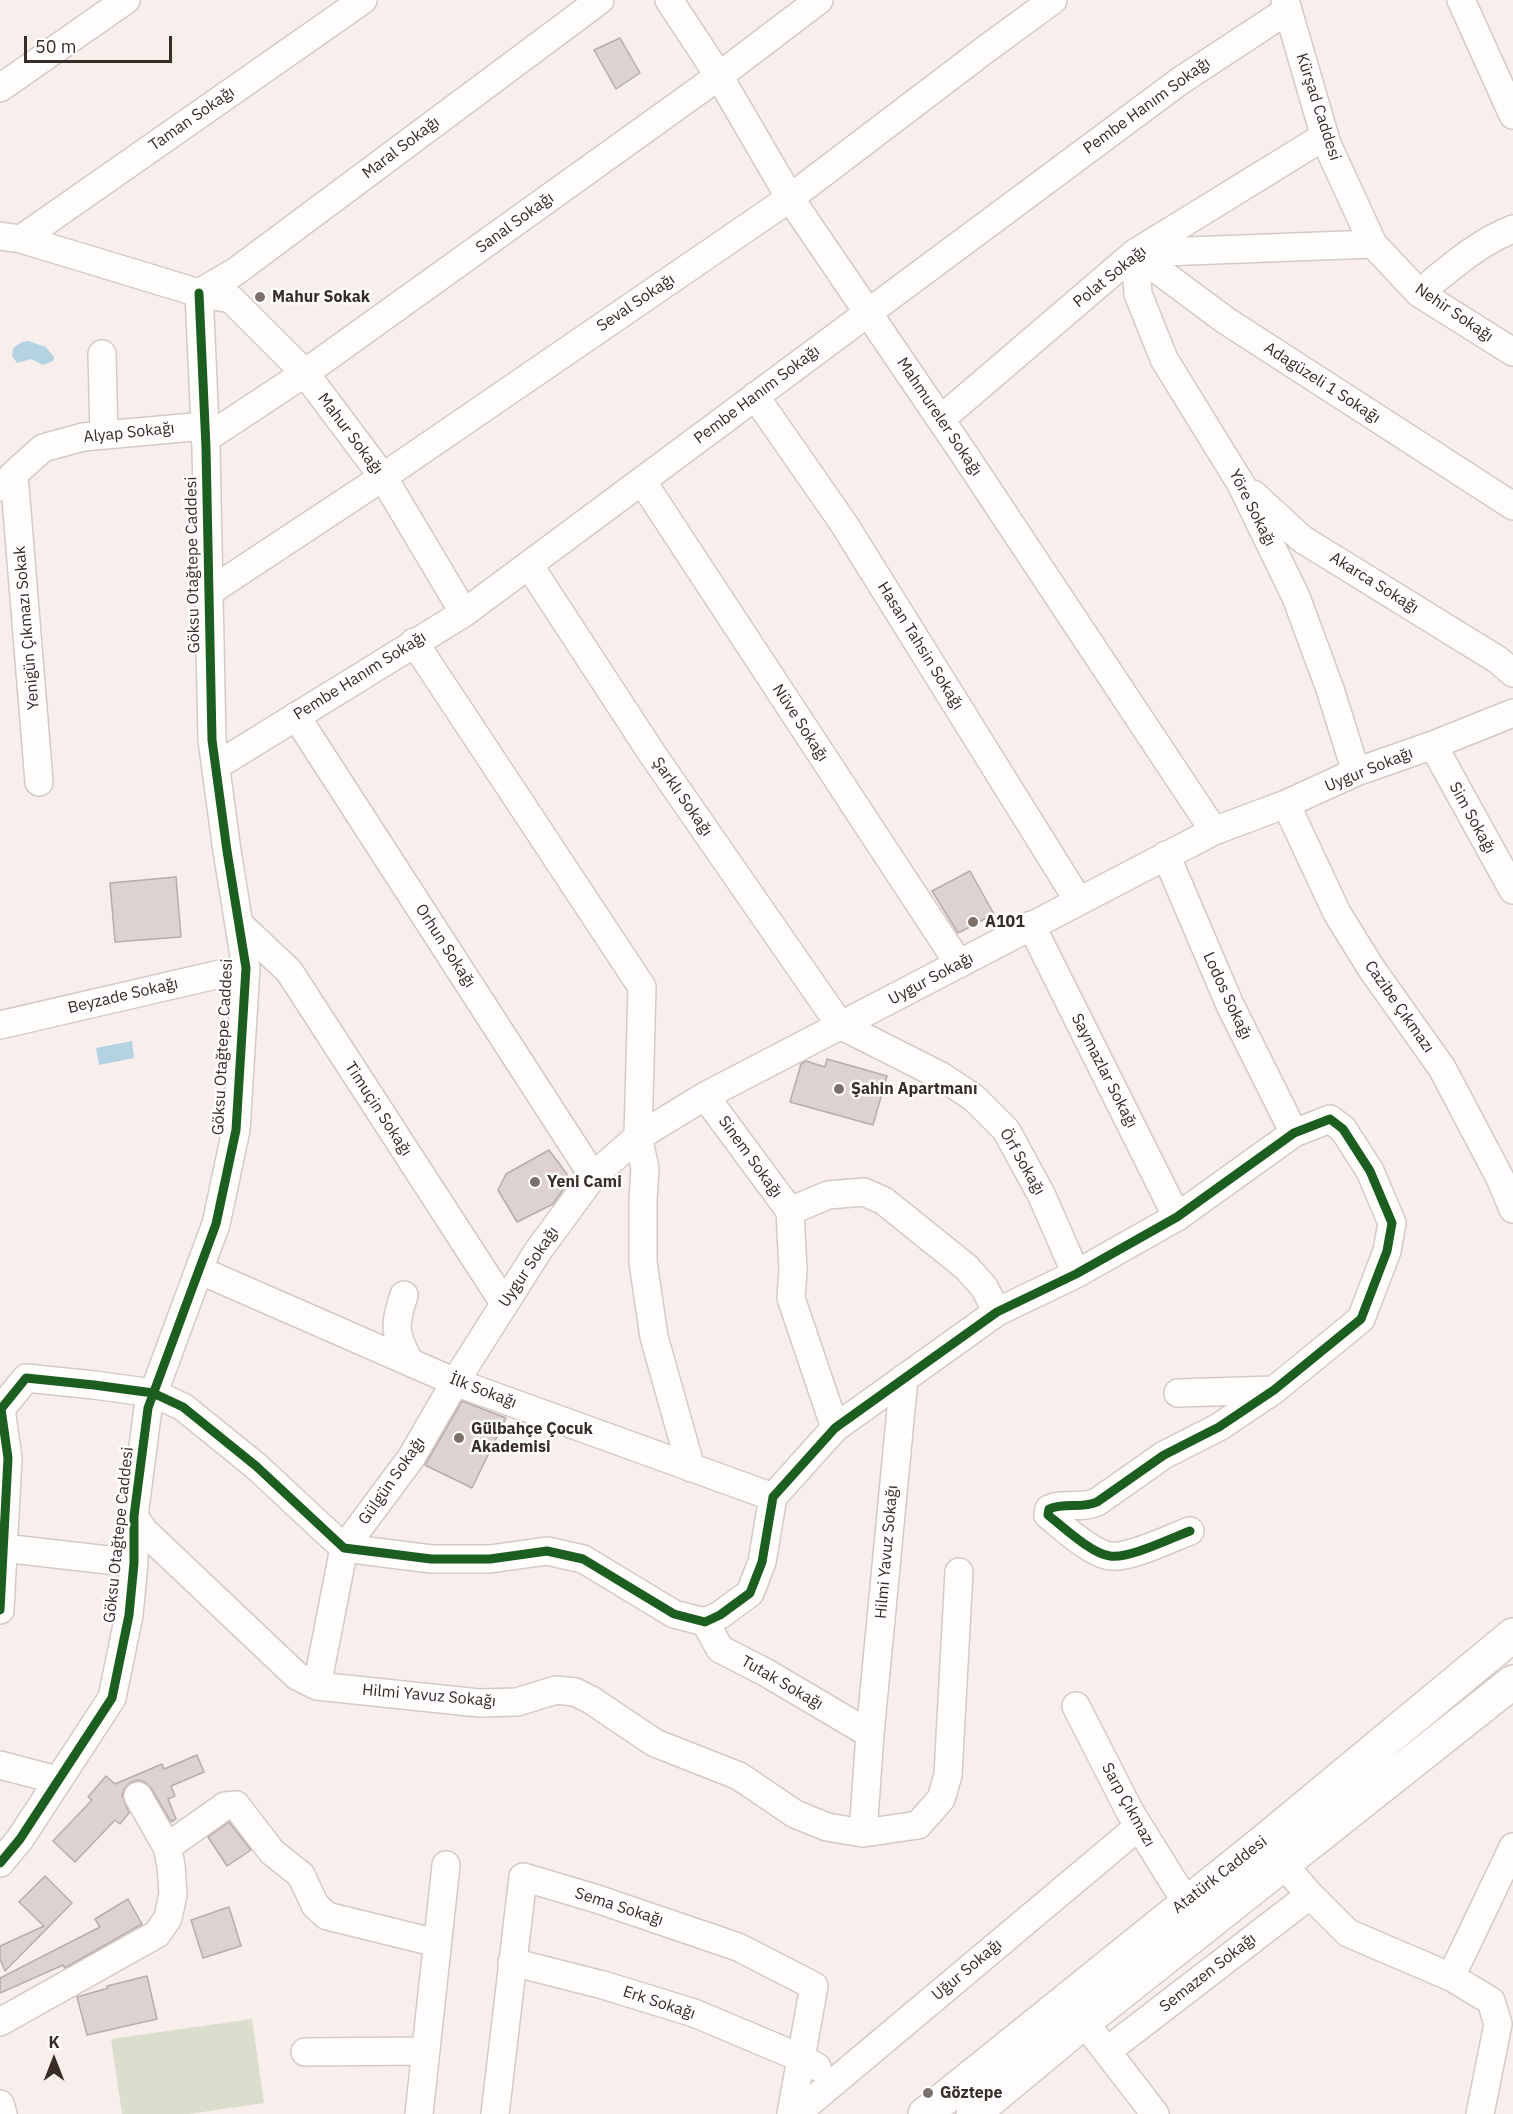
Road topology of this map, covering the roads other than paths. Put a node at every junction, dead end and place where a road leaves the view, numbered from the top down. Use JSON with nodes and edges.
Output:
{"nodes":[{"id":1,"x":126,"y":0,"type":"edge"},
{"id":2,"x":363,"y":0,"type":"edge"},
{"id":3,"x":600,"y":0,"type":"edge"},
{"id":4,"x":669,"y":0,"type":"edge"},
{"id":5,"x":819,"y":0,"type":"edge"},
{"id":6,"x":1053,"y":0,"type":"edge"},
{"id":7,"x":1461,"y":0,"type":"edge"},
{"id":8,"x":1287,"y":5,"type":"edge"},
{"id":9,"x":719,"y":76,"type":"junction"},
{"id":10,"x":0,"y":88,"type":"edge"},
{"id":11,"x":1513,"y":115,"type":"edge"},
{"id":12,"x":1325,"y":136,"type":"junction"},
{"id":13,"x":790,"y":198,"type":"junction"},
{"id":14,"x":1513,"y":229,"type":"edge"},
{"id":15,"x":10,"y":237,"type":"edge"},
{"id":16,"x":1373,"y":244,"type":"junction"},
{"id":17,"x":1135,"y":253,"type":"junction"},
{"id":18,"x":200,"y":293,"type":"junction"},
{"id":19,"x":1419,"y":293,"type":"junction"},
{"id":20,"x":868,"y":312,"type":"junction"},
{"id":21,"x":1513,"y":352,"type":"edge"},
{"id":22,"x":102,"y":354,"type":"dead end"},
{"id":23,"x":305,"y":373,"type":"junction"},
{"id":24,"x":755,"y":396,"type":"junction"},
{"id":25,"x":940,"y":419,"type":"junction"},
{"id":26,"x":205,"y":432,"type":"junction"},
{"id":27,"x":104,"y":435,"type":"junction"},
{"id":28,"x":383,"y":477,"type":"junction"},
{"id":29,"x":642,"y":481,"type":"junction"},
{"id":30,"x":7,"y":482,"type":"edge"},
{"id":31,"x":1242,"y":484,"type":"junction"},
{"id":32,"x":1513,"y":506,"type":"edge"},
{"id":33,"x":529,"y":565,"type":"junction"},
{"id":34,"x":209,"y":592,"type":"junction"},
{"id":35,"x":464,"y":613,"type":"junction"},
{"id":36,"x":414,"y":642,"type":"junction"},
{"id":37,"x":1513,"y":673,"type":"edge"},
{"id":38,"x":1513,"y":713,"type":"edge"},
{"id":39,"x":296,"y":716,"type":"junction"},
{"id":40,"x":1433,"y":745,"type":"junction"},
{"id":41,"x":216,"y":766,"type":"junction"},
{"id":42,"x":1356,"y":772,"type":"junction"},
{"id":43,"x":39,"y":782,"type":"dead end"},
{"id":44,"x":1286,"y":804,"type":"junction"},
{"id":45,"x":1214,"y":831,"type":"junction"},
{"id":46,"x":1166,"y":855,"type":"junction"},
{"id":47,"x":1513,"y":890,"type":"edge"},
{"id":48,"x":1078,"y":900,"type":"junction"},
{"id":49,"x":239,"y":924,"type":"junction"},
{"id":50,"x":1031,"y":925,"type":"junction"},
{"id":51,"x":958,"y":964,"type":"junction"},
{"id":52,"x":246,"y":968,"type":"junction"},
{"id":53,"x":0,"y":1025,"type":"edge"},
{"id":54,"x":840,"y":1025,"type":"junction"},
{"id":55,"x":705,"y":1096,"type":"junction"},
{"id":56,"x":1294,"y":1133,"type":"junction"},
{"id":57,"x":638,"y":1137,"type":"junction"},
{"id":58,"x":593,"y":1176,"type":"junction"},
{"id":59,"x":1513,"y":1209,"type":"edge"},
{"id":60,"x":790,"y":1211,"type":"junction"},
{"id":61,"x":1177,"y":1217,"type":"junction"},
{"id":62,"x":200,"y":1270,"type":"junction"},
{"id":63,"x":1076,"y":1274,"type":"junction"},
{"id":64,"x":404,"y":1295,"type":"dead end"},
{"id":65,"x":504,"y":1304,"type":"junction"},
{"id":66,"x":997,"y":1312,"type":"junction"},
{"id":67,"x":409,"y":1362,"type":"junction"},
{"id":68,"x":904,"y":1378,"type":"junction"},
{"id":69,"x":455,"y":1382,"type":"junction"},
{"id":70,"x":1274,"y":1390,"type":"junction"},
{"id":71,"x":1178,"y":1393,"type":"dead end"},
{"id":72,"x":153,"y":1394,"type":"junction"},
{"id":73,"x":835,"y":1428,"type":"junction"},
{"id":74,"x":691,"y":1468,"type":"junction"},
{"id":75,"x":773,"y":1497,"type":"junction"},
{"id":76,"x":134,"y":1515,"type":"junction"},
{"id":77,"x":1190,"y":1531,"type":"dead end"},
{"id":78,"x":3,"y":1548,"type":"junction"},
{"id":79,"x":344,"y":1548,"type":"junction"},
{"id":80,"x":134,"y":1563,"type":"junction"},
{"id":81,"x":959,"y":1572,"type":"dead end"},
{"id":82,"x":0,"y":1610,"type":"edge"},
{"id":83,"x":705,"y":1622,"type":"junction"},
{"id":84,"x":1513,"y":1635,"type":"edge"},
{"id":85,"x":1513,"y":1682,"type":"edge"},
{"id":86,"x":317,"y":1686,"type":"junction"},
{"id":87,"x":1076,"y":1706,"type":"dead end"},
{"id":88,"x":870,"y":1734,"type":"junction"},
{"id":89,"x":0,"y":1765,"type":"edge"},
{"id":90,"x":57,"y":1780,"type":"junction"},
{"id":91,"x":138,"y":1796,"type":"dead end"},
{"id":92,"x":1138,"y":1827,"type":"junction"},
{"id":93,"x":863,"y":1833,"type":"junction"},
{"id":94,"x":168,"y":1847,"type":"junction"},
{"id":95,"x":1513,"y":1847,"type":"edge"},
{"id":96,"x":1273,"y":1853,"type":"junction"},
{"id":97,"x":0,"y":1863,"type":"edge"},
{"id":98,"x":446,"y":1865,"type":"dead end"},
{"id":99,"x":1310,"y":1895,"type":"junction"},
{"id":100,"x":1186,"y":1902,"type":"junction"},
{"id":101,"x":438,"y":1943,"type":"junction"},
{"id":102,"x":512,"y":1962,"type":"junction"},
{"id":103,"x":1451,"y":1977,"type":"junction"},
{"id":104,"x":0,"y":2022,"type":"edge"},
{"id":105,"x":1084,"y":2022,"type":"junction"},
{"id":106,"x":426,"y":2051,"type":"junction"},
{"id":107,"x":1107,"y":2051,"type":"junction"},
{"id":108,"x":305,"y":2052,"type":"dead end"},
{"id":109,"x":801,"y":2058,"type":"junction"},
{"id":110,"x":838,"y":2079,"type":"junction"},
{"id":111,"x":0,"y":2104,"type":"edge"},
{"id":112,"x":3,"y":2114,"type":"edge"},
{"id":113,"x":419,"y":2114,"type":"edge"},
{"id":114,"x":495,"y":2114,"type":"edge"},
{"id":115,"x":793,"y":2114,"type":"edge"},
{"id":116,"x":925,"y":2114,"type":"edge"},
{"id":117,"x":973,"y":2114,"type":"edge"},
{"id":118,"x":1155,"y":2114,"type":"edge"},
{"id":119,"x":1480,"y":2114,"type":"edge"}],
"edges":[{"from":1,"to":10,"type":"street"},
{"from":2,"to":15,"type":"street","name":"Taman Sokağı"},
{"from":3,"to":18,"type":"street","name":"Maral Sokağı"},
{"from":4,"to":9,"type":"street","name":"Mahmureler Sokağı"},
{"from":5,"to":9,"type":"street","name":"Sanal Sokağı"},
{"from":6,"to":13,"type":"street","name":"Seval Sokağı"},
{"from":7,"to":11,"type":"street"},
{"from":8,"to":12,"type":"street","name":"Kürşad Caddesi"},
{"from":8,"to":20,"type":"street","name":"Pembe Hanım Sokağı"},
{"from":9,"to":13,"type":"street","name":"Mahmureler Sokağı"},
{"from":9,"to":23,"type":"street","name":"Sanal Sokağı"},
{"from":12,"to":16,"type":"street","name":"Kürşad Caddesi"},
{"from":12,"to":17,"type":"street","name":"Polat Sokağı"},
{"from":13,"to":20,"type":"street","name":"Mahmureler Sokağı"},
{"from":13,"to":28,"type":"street","name":"Seval Sokağı"},
{"from":14,"to":19,"type":"street"},
{"from":15,"to":18,"type":"street","name":"Mahur Sokağı"},
{"from":16,"to":17,"type":"street"},
{"from":16,"to":19,"type":"street","name":"Nehir Sokağı"},
{"from":17,"to":25,"type":"street","name":"Polat Sokağı"},
{"from":17,"to":31,"type":"street","name":"Yöre Sokağı"},
{"from":17,"to":32,"type":"street","name":"Adagüzeli 1 Sokaḡı"},
{"from":18,"to":23,"type":"street","name":"Mahur Sokağı"},
{"from":18,"to":26,"type":"street","name":"Göksu Otağtepe Caddesi"},
{"from":19,"to":21,"type":"street","name":"Nehir Sokağı"},
{"from":20,"to":24,"type":"street","name":"Pembe Hanım Sokağı"},
{"from":20,"to":25,"type":"street","name":"Mahmureler Sokağı"},
{"from":22,"to":27,"type":"street"},
{"from":23,"to":26,"type":"street","name":"Sanal Sokağı"},
{"from":23,"to":28,"type":"street","name":"Mahur Sokağı"},
{"from":24,"to":29,"type":"street","name":"Pembe Hanım Sokağı"},
{"from":24,"to":48,"type":"street","name":"Hasan Tahsin Sokağı"},
{"from":25,"to":45,"type":"street","name":"Mahmureler Sokağı"},
{"from":26,"to":27,"type":"street","name":"Alyap Sokağı"},
{"from":26,"to":34,"type":"street","name":"Göksu Otağtepe Caddesi"},
{"from":27,"to":30,"type":"street","name":"Alyap Sokağı"},
{"from":28,"to":34,"type":"street","name":"Seval Sokağı"},
{"from":28,"to":35,"type":"street","name":"Mahur Sokağı"},
{"from":29,"to":33,"type":"street","name":"Pembe Hanım Sokağı"},
{"from":29,"to":51,"type":"street","name":"Nüve Sokağı"},
{"from":30,"to":43,"type":"street","name":"Yenigün Çıkmazı Sokak"},
{"from":31,"to":37,"type":"street","name":"Akarca Sokağı"},
{"from":31,"to":42,"type":"street","name":"Yöre Sokağı"},
{"from":33,"to":35,"type":"street","name":"Pembe Hanım Sokağı"},
{"from":33,"to":54,"type":"street","name":"Şarklı Sokağı"},
{"from":34,"to":41,"type":"street","name":"Göksu Otağtepe Caddesi"},
{"from":35,"to":36,"type":"street","name":"Pembe Hanım Sokağı"},
{"from":36,"to":39,"type":"street","name":"Pembe Hanım Sokağı"},
{"from":36,"to":57,"type":"street"},
{"from":38,"to":40,"type":"street","name":"Uygur Sokağı"},
{"from":39,"to":41,"type":"street","name":"Pembe Hanım Sokağı"},
{"from":39,"to":58,"type":"street","name":"Orhun Sokağı"},
{"from":40,"to":42,"type":"street","name":"Uygur Sokağı"},
{"from":40,"to":47,"type":"street","name":"Sim Sokağı"},
{"from":41,"to":49,"type":"street","name":"Göksu Otağtepe Caddesi"},
{"from":42,"to":44,"type":"street","name":"Uygur Sokağı"},
{"from":44,"to":45,"type":"street","name":"Uygur Sokağı"},
{"from":44,"to":59,"type":"street","name":"Cazibe Çıkmazı"},
{"from":45,"to":46,"type":"street","name":"Uygur Sokağı"},
{"from":46,"to":48,"type":"street","name":"Uygur Sokağı"},
{"from":46,"to":56,"type":"street","name":"Lodos Sokağı"},
{"from":48,"to":50,"type":"street","name":"Uygur Sokağı"},
{"from":49,"to":52,"type":"street","name":"Göksu Otağtepe Caddesi"},
{"from":49,"to":65,"type":"street","name":"Timuçin Sokağı"},
{"from":50,"to":51,"type":"street","name":"Uygur Sokağı"},
{"from":50,"to":61,"type":"street","name":"Saymazlar Sokağı"},
{"from":51,"to":54,"type":"street","name":"Uygur Sokağı"},
{"from":52,"to":53,"type":"street","name":"Beyzade Sokağı"},
{"from":52,"to":62,"type":"street","name":"Göksu Otağtepe Caddesi"},
{"from":54,"to":55,"type":"street","name":"Uygur Sokağı"},
{"from":54,"to":63,"type":"street","name":"Örf Sokağı"},
{"from":55,"to":57,"type":"street","name":"Uygur Sokağı"},
{"from":55,"to":60,"type":"street","name":"Sinem Sokağı"},
{"from":56,"to":61,"type":"street"},
{"from":56,"to":70,"type":"street"},
{"from":57,"to":58,"type":"street","name":"Uygur Sokağı"},
{"from":57,"to":74,"type":"street"},
{"from":58,"to":65,"type":"street","name":"Uygur Sokağı"},
{"from":60,"to":66,"type":"street"},
{"from":60,"to":73,"type":"street","name":"Sinem Sokağı"},
{"from":61,"to":63,"type":"street"},
{"from":62,"to":67,"type":"street","name":"İlk Sokağı"},
{"from":62,"to":72,"type":"street","name":"Göksu Otağtepe Caddesi"},
{"from":63,"to":66,"type":"street"},
{"from":64,"to":67,"type":"street"},
{"from":65,"to":69,"type":"street","name":"Uygur Sokağı"},
{"from":66,"to":68,"type":"street"},
{"from":67,"to":69,"type":"street","name":"İlk Sokağı"},
{"from":68,"to":73,"type":"street"},
{"from":68,"to":88,"type":"street","name":"Hilmi Yavuz Sokağı"},
{"from":69,"to":74,"type":"street","name":"İlk Sokağı"},
{"from":69,"to":79,"type":"street","name":"Gülgün Sokağı"},
{"from":70,"to":71,"type":"street"},
{"from":70,"to":77,"type":"street"},
{"from":72,"to":76,"type":"street","name":"Göksu Otağtepe Caddesi"},
{"from":72,"to":78,"type":"street"},
{"from":72,"to":79,"type":"street"},
{"from":73,"to":75,"type":"street"},
{"from":74,"to":75,"type":"street","name":"İlk Sokağı"},
{"from":75,"to":83,"type":"street"},
{"from":76,"to":80,"type":"street","name":"Göksu Otağtepe Caddesi"},
{"from":76,"to":86,"type":"street","name":"Hilmi Yavuz Sokağı"},
{"from":78,"to":80,"type":"street"},
{"from":78,"to":82,"type":"street"},
{"from":79,"to":83,"type":"street"},
{"from":79,"to":86,"type":"street"},
{"from":80,"to":90,"type":"street","name":"Göksu Otağtepe Caddesi"},
{"from":81,"to":93,"type":"street","name":"Hilmi Yavuz Sokağı"},
{"from":83,"to":88,"type":"street","name":"Tutak Sokağı"},
{"from":84,"to":96,"type":"main road","name":"Atatürk Caddesi"},
{"from":85,"to":96,"type":"main road","name":"Atatürk Caddesi"},
{"from":86,"to":93,"type":"street","name":"Hilmi Yavuz Sokağı"},
{"from":87,"to":92,"type":"street","name":"Sarp Çıkmazı"},
{"from":88,"to":93,"type":"street","name":"Hilmi Yavuz Sokağı"},
{"from":89,"to":90,"type":"street"},
{"from":90,"to":97,"type":"street","name":"Göksu Otağtepe Caddesi"},
{"from":91,"to":94,"type":"street"},
{"from":92,"to":100,"type":"street","name":"Sarp Çıkmazı"},
{"from":92,"to":110,"type":"street","name":"Uğur Sokağı"},
{"from":94,"to":101,"type":"street"},
{"from":94,"to":104,"type":"street"},
{"from":95,"to":103,"type":"street"},
{"from":96,"to":99,"type":"street"},
{"from":96,"to":100,"type":"main road","name":"Atatürk Caddesi"},
{"from":96,"to":105,"type":"main road","name":"Atatürk Caddesi"},
{"from":98,"to":101,"type":"street"},
{"from":99,"to":103,"type":"street"},
{"from":99,"to":107,"type":"street","name":"Semazen Sokağı"},
{"from":100,"to":116,"type":"main road","name":"Atatürk Caddesi"},
{"from":101,"to":106,"type":"street"},
{"from":102,"to":109,"type":"street","name":"Erk Sokağı"},
{"from":102,"to":109,"type":"street","name":"Sema Sokağı"},
{"from":102,"to":114,"type":"street","name":"Sema Sokağı"},
{"from":103,"to":119,"type":"street"},
{"from":105,"to":107,"type":"street"},
{"from":105,"to":117,"type":"main road","name":"Atatürk Caddesi"},
{"from":106,"to":108,"type":"street"},
{"from":106,"to":113,"type":"street"},
{"from":107,"to":118,"type":"street"},
{"from":109,"to":110,"type":"street","name":"Erk Sokağı"},
{"from":109,"to":115,"type":"street","name":"Sema Sokağı"},
{"from":110,"to":115,"type":"street","name":"Uğur Sokağı"},
{"from":111,"to":112,"type":"street"}]}
